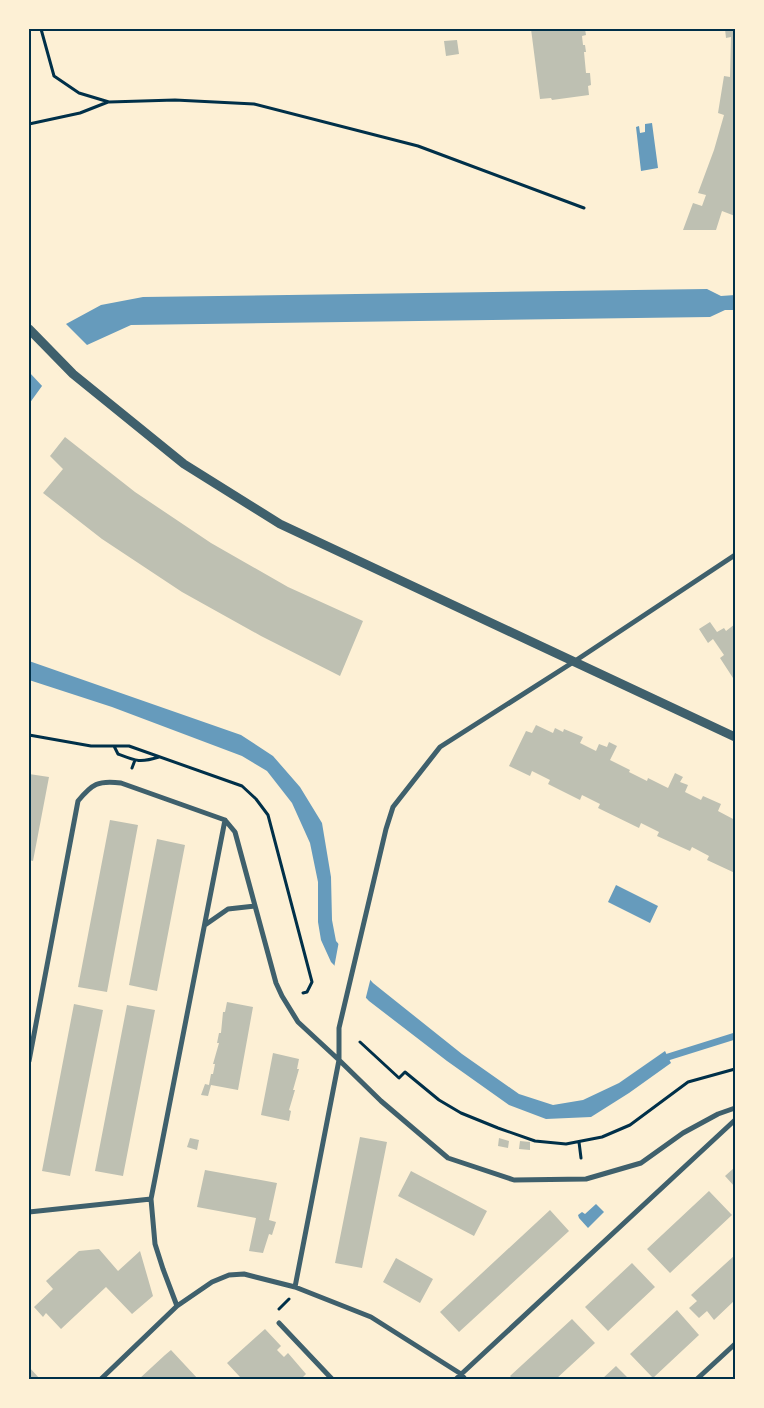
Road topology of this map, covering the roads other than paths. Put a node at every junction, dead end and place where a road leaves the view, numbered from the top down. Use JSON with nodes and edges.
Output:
{"nodes":[{"id":1,"x":31,"y":331,"type":"edge"},
{"id":2,"x":735,"y":555,"type":"edge"},
{"id":3,"x":575,"y":661,"type":"junction"},
{"id":4,"x":735,"y":738,"type":"edge"},
{"id":5,"x":225,"y":820,"type":"junction"},
{"id":6,"x":255,"y":906,"type":"junction"},
{"id":7,"x":205,"y":925,"type":"junction"},
{"id":8,"x":339,"y":1060,"type":"junction"},
{"id":9,"x":29,"y":1061,"type":"edge"},
{"id":10,"x":735,"y":1108,"type":"edge"},
{"id":11,"x":735,"y":1120,"type":"edge"},
{"id":12,"x":151,"y":1199,"type":"junction"},
{"id":13,"x":29,"y":1212,"type":"edge"},
{"id":14,"x":295,"y":1287,"type":"junction"},
{"id":15,"x":177,"y":1306,"type":"junction"},
{"id":16,"x":279,"y":1323,"type":"road end"},
{"id":17,"x":735,"y":1344,"type":"edge"},
{"id":18,"x":461,"y":1374,"type":"junction"},
{"id":19,"x":104,"y":1379,"type":"edge"},
{"id":20,"x":332,"y":1379,"type":"edge"},
{"id":21,"x":456,"y":1379,"type":"edge"},
{"id":22,"x":466,"y":1379,"type":"edge"},
{"id":23,"x":697,"y":1379,"type":"edge"}],
"edges":[{"from":1,"to":3,"type":"street"},
{"from":2,"to":3,"type":"street"},
{"from":3,"to":4,"type":"street"},
{"from":3,"to":8,"type":"street"},
{"from":5,"to":6,"type":"street"},
{"from":5,"to":7,"type":"street"},
{"from":5,"to":9,"type":"street"},
{"from":6,"to":7,"type":"street"},
{"from":6,"to":8,"type":"street"},
{"from":7,"to":12,"type":"street"},
{"from":8,"to":10,"type":"street"},
{"from":8,"to":14,"type":"street"},
{"from":11,"to":18,"type":"street"},
{"from":12,"to":13,"type":"street"},
{"from":12,"to":15,"type":"street"},
{"from":14,"to":15,"type":"street"},
{"from":14,"to":18,"type":"street"},
{"from":15,"to":19,"type":"street"},
{"from":16,"to":20,"type":"street"},
{"from":17,"to":23,"type":"street"},
{"from":18,"to":21,"type":"street"},
{"from":18,"to":22,"type":"street"}]}
